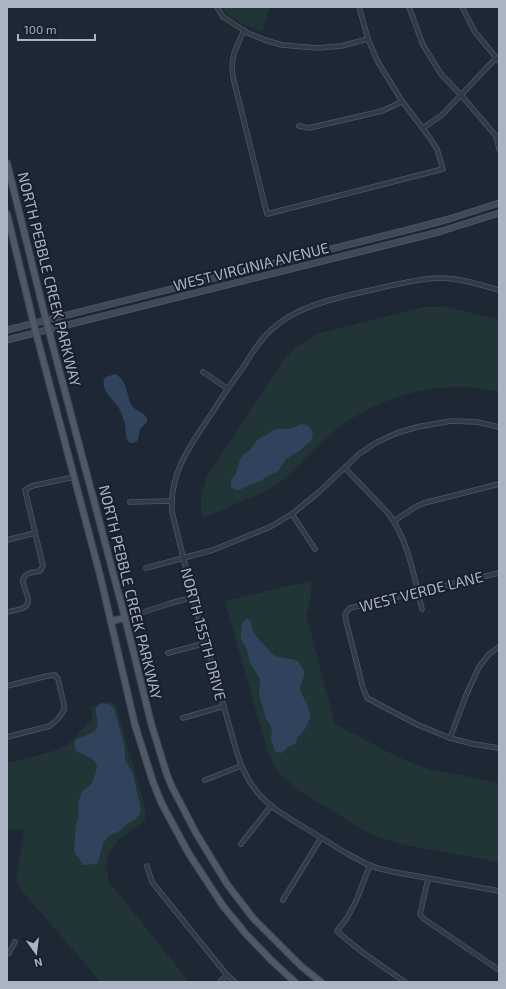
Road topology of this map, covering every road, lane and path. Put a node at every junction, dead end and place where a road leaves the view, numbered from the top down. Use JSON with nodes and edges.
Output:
{"nodes":[{"id":1,"x":217,"y":7,"type":"edge"},
{"id":2,"x":359,"y":7,"type":"edge"},
{"id":3,"x":409,"y":7,"type":"edge"},
{"id":4,"x":462,"y":7,"type":"edge"},
{"id":5,"x":246,"y":32,"type":"junction"},
{"id":6,"x":368,"y":39,"type":"junction"},
{"id":7,"x":498,"y":59,"type":"edge"},
{"id":8,"x":461,"y":95,"type":"junction"},
{"id":9,"x":402,"y":101,"type":"junction"},
{"id":10,"x":300,"y":126,"type":"dead end"},
{"id":11,"x":424,"y":128,"type":"junction"},
{"id":12,"x":497,"y":137,"type":"edge"},
{"id":13,"x":499,"y":149,"type":"edge"},
{"id":14,"x":7,"y":163,"type":"edge"},
{"id":15,"x":499,"y":203,"type":"edge"},
{"id":16,"x":499,"y":212,"type":"edge"},
{"id":17,"x":7,"y":214,"type":"edge"},
{"id":18,"x":499,"y":290,"type":"edge"},
{"id":19,"x":46,"y":320,"type":"junction"},
{"id":20,"x":34,"y":323,"type":"junction"},
{"id":21,"x":48,"y":329,"type":"junction"},
{"id":22,"x":7,"y":330,"type":"edge"},
{"id":23,"x":36,"y":333,"type":"junction"},
{"id":24,"x":7,"y":340,"type":"edge"},
{"id":25,"x":202,"y":372,"type":"dead end"},
{"id":26,"x":228,"y":389,"type":"junction"},
{"id":27,"x":499,"y":427,"type":"edge"},
{"id":28,"x":345,"y":468,"type":"junction"},
{"id":29,"x":86,"y":474,"type":"junction"},
{"id":30,"x":74,"y":477,"type":"junction"},
{"id":31,"x":499,"y":484,"type":"edge"},
{"id":32,"x":171,"y":501,"type":"junction"},
{"id":33,"x":130,"y":502,"type":"dead end"},
{"id":34,"x":292,"y":514,"type":"junction"},
{"id":35,"x":394,"y":521,"type":"junction"},
{"id":36,"x":35,"y":533,"type":"junction"},
{"id":37,"x":7,"y":540,"type":"edge"},
{"id":38,"x":315,"y":549,"type":"dead end"},
{"id":39,"x":183,"y":559,"type":"junction"},
{"id":40,"x":146,"y":568,"type":"dead end"},
{"id":41,"x":499,"y":573,"type":"edge"},
{"id":42,"x":418,"y":592,"type":"junction"},
{"id":43,"x":193,"y":597,"type":"junction"},
{"id":44,"x":422,"y":610,"type":"dead end"},
{"id":45,"x":7,"y":612,"type":"edge"},
{"id":46,"x":144,"y":612,"type":"dead end"},
{"id":47,"x":125,"y":618,"type":"junction"},
{"id":48,"x":111,"y":621,"type":"junction"},
{"id":49,"x":206,"y":643,"type":"junction"},
{"id":50,"x":499,"y":647,"type":"edge"},
{"id":51,"x":168,"y":653,"type":"dead end"},
{"id":52,"x":7,"y":686,"type":"edge"},
{"id":53,"x":224,"y":706,"type":"junction"},
{"id":54,"x":183,"y":718,"type":"dead end"},
{"id":55,"x":7,"y":737,"type":"edge"},
{"id":56,"x":450,"y":738,"type":"junction"},
{"id":57,"x":499,"y":748,"type":"edge"},
{"id":58,"x":242,"y":766,"type":"junction"},
{"id":59,"x":205,"y":780,"type":"dead end"},
{"id":60,"x":271,"y":806,"type":"junction"},
{"id":61,"x":321,"y":838,"type":"junction"},
{"id":62,"x":241,"y":844,"type":"dead end"},
{"id":63,"x":147,"y":866,"type":"dead end"},
{"id":64,"x":370,"y":866,"type":"junction"},
{"id":65,"x":428,"y":878,"type":"junction"},
{"id":66,"x":499,"y":891,"type":"edge"},
{"id":67,"x":283,"y":900,"type":"dead end"},
{"id":68,"x":15,"y":942,"type":"dead end"},
{"id":69,"x":7,"y":954,"type":"edge"},
{"id":70,"x":499,"y":970,"type":"edge"},
{"id":71,"x":227,"y":975,"type":"junction"},
{"id":72,"x":220,"y":982,"type":"edge"},
{"id":73,"x":235,"y":982,"type":"edge"},
{"id":74,"x":295,"y":982,"type":"edge"},
{"id":75,"x":321,"y":982,"type":"edge"},
{"id":76,"x":406,"y":982,"type":"edge"}],
"edges":[{"from":1,"to":5,"type":"street"},
{"from":2,"to":6,"type":"street"},
{"from":3,"to":8,"type":"street"},
{"from":4,"to":7,"type":"street"},
{"from":5,"to":6,"type":"street"},
{"from":5,"to":11,"type":"street"},
{"from":6,"to":9,"type":"street"},
{"from":7,"to":8,"type":"street"},
{"from":8,"to":11,"type":"street"},
{"from":8,"to":12,"type":"street"},
{"from":9,"to":10,"type":"street"},
{"from":9,"to":11,"type":"street"},
{"from":12,"to":13,"type":"street"},
{"from":14,"to":19,"type":"main road","name":"NORTH PEBBLE CREEK PARKWAY"},
{"from":15,"to":19,"type":"main road","name":"WEST VIRGINIA AVENUE"},
{"from":16,"to":21,"type":"main road","name":"WEST VIRGINIA AVENUE"},
{"from":17,"to":20,"type":"main road","name":"NORTH PEBBLE CREEK PARKWAY"},
{"from":18,"to":26,"type":"street","name":"NORTH 155TH DRIVE"},
{"from":19,"to":20,"type":"main road","name":"WEST VIRGINIA AVENUE"},
{"from":19,"to":21,"type":"main road","name":"NORTH PEBBLE CREEK PARKWAY"},
{"from":20,"to":22,"type":"main road","name":"WEST VIRGINIA AVENUE"},
{"from":20,"to":23,"type":"main road","name":"NORTH PEBBLE CREEK PARKWAY"},
{"from":21,"to":23,"type":"main road","name":"WEST VIRGINIA AVENUE"},
{"from":21,"to":29,"type":"main road","name":"NORTH PEBBLE CREEK PARKWAY"},
{"from":23,"to":24,"type":"main road","name":"WEST VIRGINIA AVENUE"},
{"from":23,"to":30,"type":"main road","name":"NORTH PEBBLE CREEK PARKWAY"},
{"from":25,"to":26,"type":"street"},
{"from":26,"to":32,"type":"street","name":"NORTH 155TH DRIVE"},
{"from":27,"to":28,"type":"street"},
{"from":28,"to":34,"type":"street"},
{"from":28,"to":35,"type":"street"},
{"from":29,"to":30,"type":"main road"},
{"from":29,"to":47,"type":"main road","name":"NORTH PEBBLE CREEK PARKWAY"},
{"from":30,"to":36,"type":"street"},
{"from":30,"to":48,"type":"main road","name":"NORTH PEBBLE CREEK PARKWAY"},
{"from":31,"to":35,"type":"street"},
{"from":32,"to":33,"type":"street"},
{"from":32,"to":39,"type":"street","name":"NORTH 155TH DRIVE"},
{"from":34,"to":38,"type":"street"},
{"from":34,"to":39,"type":"street"},
{"from":35,"to":42,"type":"street"},
{"from":36,"to":37,"type":"street"},
{"from":36,"to":45,"type":"street"},
{"from":39,"to":40,"type":"street"},
{"from":39,"to":43,"type":"street","name":"NORTH 155TH DRIVE"},
{"from":41,"to":42,"type":"street","name":"WEST VERDE LANE"},
{"from":42,"to":44,"type":"street"},
{"from":42,"to":56,"type":"street","name":"WEST VERDE LANE"},
{"from":43,"to":46,"type":"street"},
{"from":43,"to":49,"type":"street","name":"NORTH 155TH DRIVE"},
{"from":47,"to":48,"type":"main road"},
{"from":47,"to":75,"type":"main road","name":"NORTH PEBBLE CREEK PARKWAY"},
{"from":48,"to":74,"type":"main road","name":"NORTH PEBBLE CREEK PARKWAY"},
{"from":49,"to":51,"type":"street"},
{"from":49,"to":53,"type":"street","name":"NORTH 155TH DRIVE"},
{"from":50,"to":56,"type":"street"},
{"from":52,"to":55,"type":"street"},
{"from":53,"to":54,"type":"street"},
{"from":53,"to":58,"type":"street","name":"NORTH 155TH DRIVE"},
{"from":56,"to":57,"type":"street"},
{"from":58,"to":59,"type":"street"},
{"from":58,"to":60,"type":"street","name":"NORTH 155TH DRIVE"},
{"from":60,"to":61,"type":"street","name":"NORTH 155TH DRIVE"},
{"from":60,"to":62,"type":"street"},
{"from":61,"to":64,"type":"street","name":"NORTH 155TH DRIVE"},
{"from":61,"to":67,"type":"street"},
{"from":63,"to":71,"type":"street"},
{"from":64,"to":65,"type":"street","name":"NORTH 155TH DRIVE"},
{"from":64,"to":76,"type":"street"},
{"from":65,"to":66,"type":"street","name":"NORTH 155TH DRIVE"},
{"from":65,"to":70,"type":"street"},
{"from":68,"to":69,"type":"street"},
{"from":71,"to":72,"type":"street"},
{"from":71,"to":73,"type":"street"}]}
